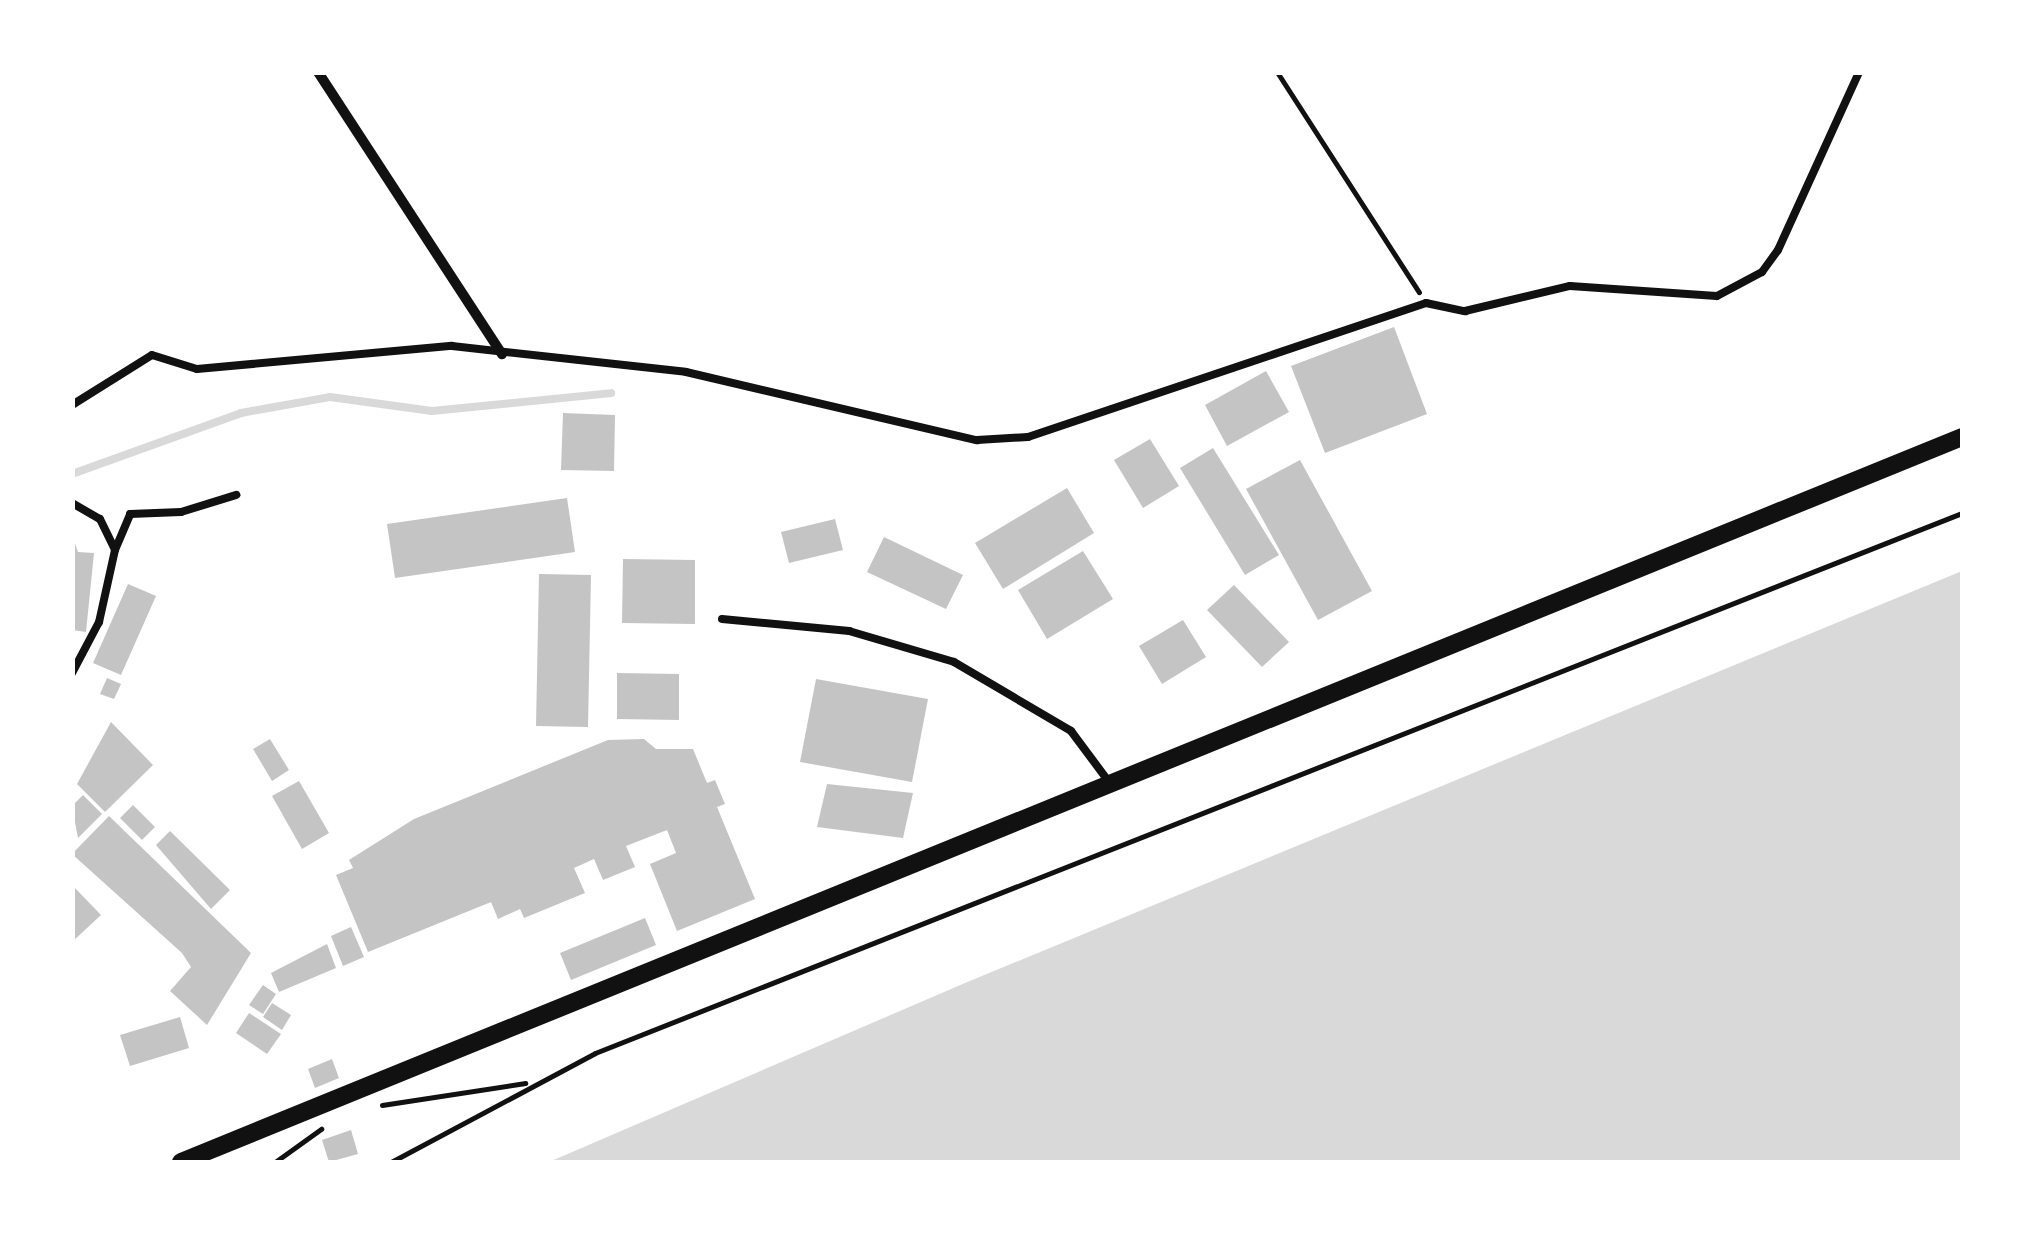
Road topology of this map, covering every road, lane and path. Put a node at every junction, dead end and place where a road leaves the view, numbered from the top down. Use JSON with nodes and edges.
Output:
{"nodes":[{"id":1,"x":318,"y":72,"type":"edge"},
{"id":2,"x":1277,"y":72,"type":"edge"},
{"id":3,"x":1859,"y":72,"type":"edge"},
{"id":4,"x":1426,"y":303,"type":"junction"},
{"id":5,"x":502,"y":354,"type":"junction"},
{"id":6,"x":72,"y":404,"type":"edge"},
{"id":7,"x":1962,"y":437,"type":"edge"},
{"id":8,"x":236,"y":495,"type":"dead end"},
{"id":9,"x":72,"y":503,"type":"edge"},
{"id":10,"x":1962,"y":513,"type":"edge"},
{"id":11,"x":115,"y":550,"type":"junction"},
{"id":12,"x":722,"y":618,"type":"dead end"},
{"id":13,"x":72,"y":673,"type":"edge"},
{"id":14,"x":1112,"y":786,"type":"junction"},
{"id":15,"x":528,"y":1082,"type":"junction"},
{"id":16,"x":373,"y":1106,"type":"dead end"},
{"id":17,"x":325,"y":1126,"type":"dead end"},
{"id":18,"x":180,"y":1162,"type":"edge"},
{"id":19,"x":275,"y":1162,"type":"edge"},
{"id":20,"x":391,"y":1162,"type":"edge"}],
"edges":[{"from":1,"to":5,"type":"street"},
{"from":2,"to":4,"type":"path"},
{"from":3,"to":4,"type":"lane"},
{"from":4,"to":5,"type":"lane"},
{"from":5,"to":6,"type":"lane"},
{"from":7,"to":14,"type":"street"},
{"from":8,"to":11,"type":"lane"},
{"from":9,"to":11,"type":"lane"},
{"from":10,"to":15,"type":"path"},
{"from":11,"to":13,"type":"lane"},
{"from":12,"to":14,"type":"lane"},
{"from":14,"to":18,"type":"street"},
{"from":15,"to":16,"type":"path"},
{"from":15,"to":20,"type":"path"},
{"from":17,"to":19,"type":"path"}]}
